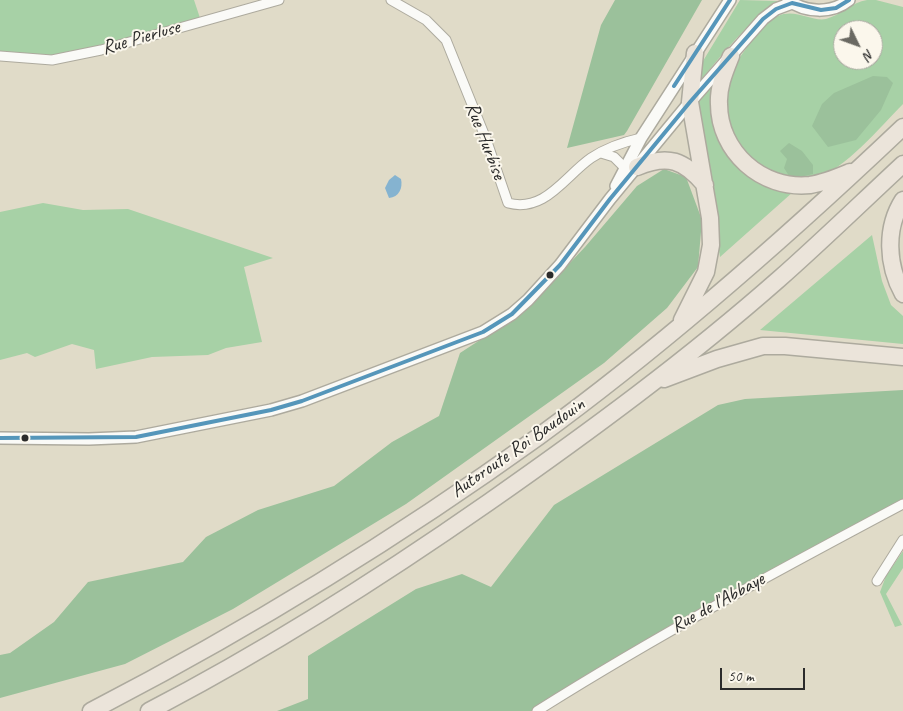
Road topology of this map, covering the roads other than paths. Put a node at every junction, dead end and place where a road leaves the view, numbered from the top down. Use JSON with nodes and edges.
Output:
{"nodes":[{"id":1,"x":279,"y":0,"type":"edge"},
{"id":2,"x":391,"y":0,"type":"edge"},
{"id":3,"x":730,"y":0,"type":"edge"},
{"id":4,"x":850,"y":0,"type":"edge"},
{"id":5,"x":790,"y":2,"type":"edge"},
{"id":6,"x":695,"y":53,"type":"junction"},
{"id":7,"x":0,"y":56,"type":"edge"},
{"id":8,"x":732,"y":56,"type":"junction"},
{"id":9,"x":690,"y":102,"type":"junction"},
{"id":10,"x":903,"y":127,"type":"edge"},
{"id":11,"x":641,"y":138,"type":"junction"},
{"id":12,"x":601,"y":152,"type":"junction"},
{"id":13,"x":903,"y":164,"type":"edge"},
{"id":14,"x":631,"y":167,"type":"junction"},
{"id":15,"x":860,"y":168,"type":"junction"},
{"id":16,"x":705,"y":185,"type":"junction"},
{"id":17,"x":903,"y":200,"type":"edge"},
{"id":18,"x":903,"y":294,"type":"edge"},
{"id":19,"x":677,"y":329,"type":"junction"},
{"id":20,"x":903,"y":357,"type":"edge"},
{"id":21,"x":653,"y":383,"type":"junction"},
{"id":22,"x":0,"y":438,"type":"edge"},
{"id":23,"x":903,"y":504,"type":"edge"},
{"id":24,"x":903,"y":540,"type":"edge"},
{"id":25,"x":877,"y":581,"type":"dead end"},
{"id":26,"x":91,"y":711,"type":"edge"},
{"id":27,"x":149,"y":711,"type":"edge"},
{"id":28,"x":537,"y":711,"type":"edge"}],
"edges":[{"from":1,"to":7,"type":"street","name":"Rue Pierluse"},
{"from":2,"to":12,"type":"street","name":"Rue Hurbise"},
{"from":3,"to":6,"type":"street"},
{"from":4,"to":5,"type":"street"},
{"from":5,"to":8,"type":"street"},
{"from":6,"to":9,"type":"highway"},
{"from":6,"to":11,"type":"street"},
{"from":8,"to":9,"type":"street"},
{"from":8,"to":15,"type":"highway"},
{"from":9,"to":14,"type":"street"},
{"from":9,"to":16,"type":"highway"},
{"from":10,"to":15,"type":"highway","name":"Autoroute Roi Baudouin"},
{"from":11,"to":12,"type":"street","name":"Rue Hurbise"},
{"from":11,"to":14,"type":"street"},
{"from":12,"to":14,"type":"street"},
{"from":13,"to":21,"type":"highway","name":"Autoroute Roi Baudouin"},
{"from":14,"to":16,"type":"highway"},
{"from":14,"to":22,"type":"street"},
{"from":15,"to":19,"type":"highway","name":"Autoroute Roi Baudouin"},
{"from":16,"to":19,"type":"highway"},
{"from":17,"to":18,"type":"highway"},
{"from":19,"to":26,"type":"highway","name":"Autoroute Roi Baudouin"},
{"from":20,"to":21,"type":"highway"},
{"from":21,"to":27,"type":"highway","name":"Autoroute Roi Baudouin"},
{"from":23,"to":28,"type":"street","name":"Rue de l'Abbaye"},
{"from":24,"to":25,"type":"street"}]}
